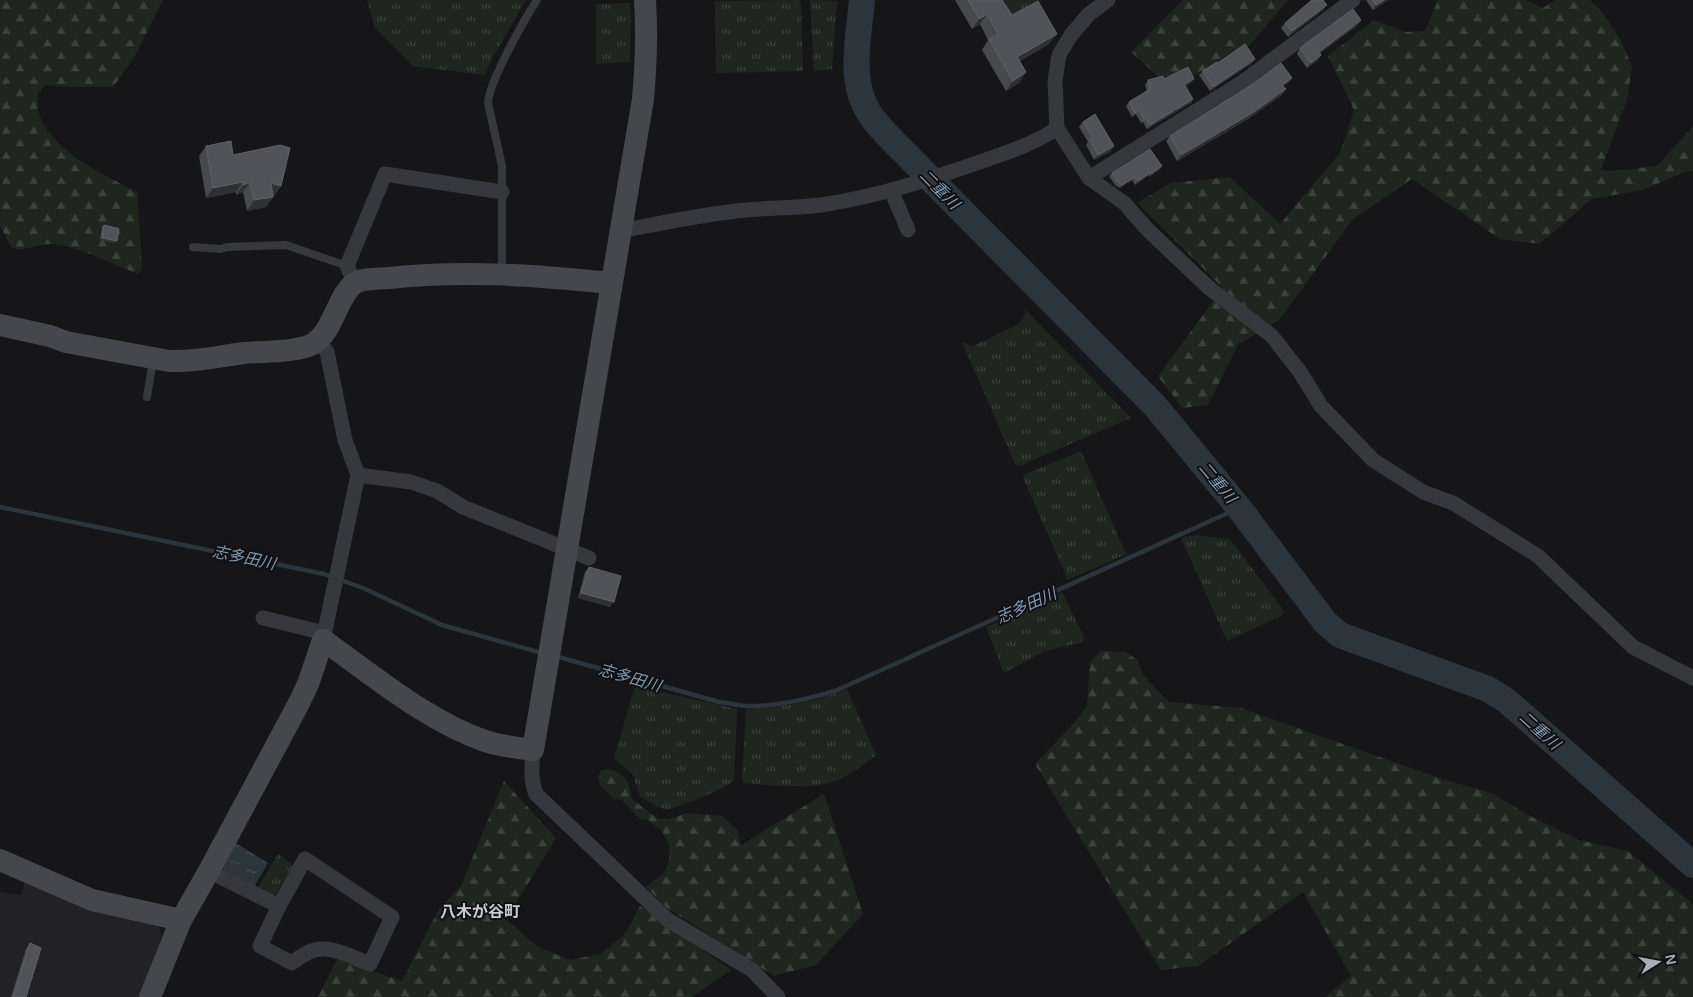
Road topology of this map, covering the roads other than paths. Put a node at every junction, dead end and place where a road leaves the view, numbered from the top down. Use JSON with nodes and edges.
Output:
{"nodes":[{"id":1,"x":537,"y":0,"type":"edge"},
{"id":2,"x":645,"y":0,"type":"edge"},
{"id":3,"x":1108,"y":0,"type":"edge"},
{"id":4,"x":1353,"y":0,"type":"edge"},
{"id":5,"x":1057,"y":128,"type":"junction"},
{"id":6,"x":1089,"y":178,"type":"junction"},
{"id":7,"x":891,"y":190,"type":"junction"},
{"id":8,"x":502,"y":192,"type":"junction"},
{"id":9,"x":620,"y":228,"type":"junction"},
{"id":10,"x":908,"y":230,"type":"dead end"},
{"id":11,"x":193,"y":246,"type":"dead end"},
{"id":12,"x":502,"y":273,"type":"junction"},
{"id":13,"x":351,"y":274,"type":"junction"},
{"id":14,"x":606,"y":283,"type":"junction"},
{"id":15,"x":0,"y":325,"type":"edge"},
{"id":16,"x":318,"y":340,"type":"junction"},
{"id":17,"x":153,"y":358,"type":"junction"},
{"id":18,"x":147,"y":397,"type":"dead end"},
{"id":19,"x":358,"y":475,"type":"junction"},
{"id":20,"x":566,"y":548,"type":"junction"},
{"id":21,"x":589,"y":558,"type":"dead end"},
{"id":22,"x":263,"y":618,"type":"dead end"},
{"id":23,"x":324,"y":636,"type":"junction"},
{"id":24,"x":1693,"y":678,"type":"edge"},
{"id":25,"x":533,"y":750,"type":"junction"},
{"id":26,"x":0,"y":860,"type":"edge"},
{"id":27,"x":209,"y":872,"type":"junction"},
{"id":28,"x":279,"y":906,"type":"junction"},
{"id":29,"x":181,"y":920,"type":"junction"},
{"id":30,"x":150,"y":997,"type":"edge"},
{"id":31,"x":778,"y":997,"type":"edge"}],
"edges":[{"from":1,"to":8,"type":"lane"},
{"from":2,"to":9,"type":"street"},
{"from":3,"to":5,"type":"street"},
{"from":4,"to":6,"type":"street"},
{"from":5,"to":6,"type":"street"},
{"from":5,"to":7,"type":"street"},
{"from":6,"to":24,"type":"street"},
{"from":7,"to":9,"type":"street"},
{"from":7,"to":10,"type":"street"},
{"from":8,"to":12,"type":"lane"},
{"from":8,"to":13,"type":"street"},
{"from":9,"to":14,"type":"street"},
{"from":11,"to":13,"type":"lane"},
{"from":12,"to":13,"type":"street"},
{"from":12,"to":14,"type":"street"},
{"from":13,"to":16,"type":"street"},
{"from":14,"to":20,"type":"street"},
{"from":15,"to":17,"type":"street"},
{"from":16,"to":17,"type":"street"},
{"from":16,"to":19,"type":"street"},
{"from":17,"to":18,"type":"lane"},
{"from":19,"to":20,"type":"street"},
{"from":19,"to":23,"type":"street"},
{"from":20,"to":21,"type":"street"},
{"from":20,"to":25,"type":"street"},
{"from":22,"to":23,"type":"street"},
{"from":23,"to":25,"type":"street"},
{"from":23,"to":27,"type":"street"},
{"from":25,"to":31,"type":"street"},
{"from":26,"to":29,"type":"street"},
{"from":27,"to":28,"type":"street"},
{"from":27,"to":29,"type":"street"},
{"from":28,"to":28,"type":"street"},
{"from":29,"to":30,"type":"street"}]}
